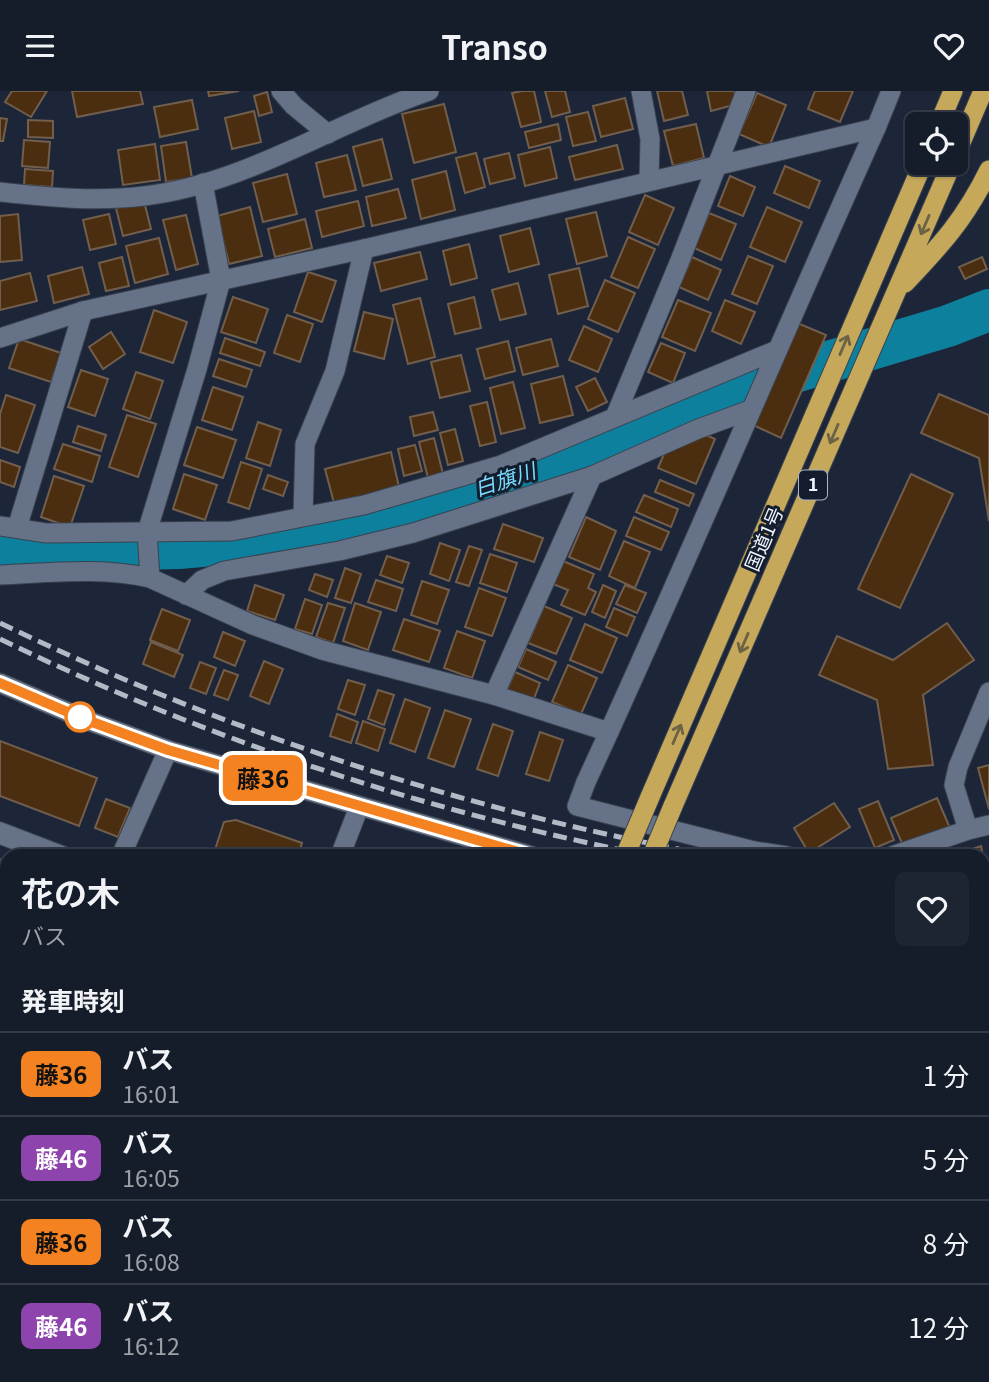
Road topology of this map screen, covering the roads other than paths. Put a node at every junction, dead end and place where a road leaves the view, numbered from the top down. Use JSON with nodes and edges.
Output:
{"nodes":[{"id":1,"x":281,"y":91,"type":"edge"},
{"id":2,"x":429,"y":91,"type":"edge"},
{"id":3,"x":641,"y":91,"type":"edge"},
{"id":4,"x":746,"y":91,"type":"edge"},
{"id":5,"x":891,"y":91,"type":"edge"},
{"id":6,"x":953,"y":91,"type":"edge"},
{"id":7,"x":983,"y":91,"type":"edge"},
{"id":8,"x":944,"y":112,"type":"edge"},
{"id":9,"x":968,"y":126,"type":"edge"},
{"id":10,"x":877,"y":128,"type":"junction"},
{"id":11,"x":328,"y":134,"type":"junction"},
{"id":12,"x":718,"y":166,"type":"junction"},
{"id":13,"x":989,"y":170,"type":"edge"},
{"id":14,"x":917,"y":175,"type":"edge"},
{"id":15,"x":947,"y":175,"type":"edge"},
{"id":16,"x":649,"y":181,"type":"junction"},
{"id":17,"x":203,"y":183,"type":"junction"},
{"id":18,"x":0,"y":192,"type":"edge"},
{"id":19,"x":364,"y":249,"type":"junction"},
{"id":20,"x":221,"y":280,"type":"junction"},
{"id":21,"x":896,"y":292,"type":"junction"},
{"id":22,"x":83,"y":311,"type":"junction"},
{"id":23,"x":0,"y":338,"type":"edge"},
{"id":24,"x":776,"y":350,"type":"junction"},
{"id":25,"x":750,"y":411,"type":"junction"},
{"id":26,"x":615,"y":417,"type":"junction"},
{"id":27,"x":592,"y":476,"type":"junction"},
{"id":28,"x":303,"y":516,"type":"junction"},
{"id":29,"x":9,"y":527,"type":"edge"},
{"id":30,"x":147,"y":531,"type":"junction"},
{"id":31,"x":0,"y":575,"type":"edge"},
{"id":32,"x":150,"y":578,"type":"junction"},
{"id":33,"x":186,"y":595,"type":"junction"},
{"id":34,"x":0,"y":683,"type":"edge"},
{"id":35,"x":989,"y":692,"type":"edge"},
{"id":36,"x":494,"y":695,"type":"junction"},
{"id":37,"x":609,"y":732,"type":"junction"},
{"id":38,"x":168,"y":750,"type":"junction"},
{"id":39,"x":359,"y":807,"type":"junction"},
{"id":40,"x":989,"y":825,"type":"edge"},
{"id":41,"x":0,"y":828,"type":"edge"},
{"id":42,"x":968,"y":830,"type":"junction"},
{"id":43,"x":0,"y":838,"type":"edge"},
{"id":44,"x":29,"y":849,"type":"edge"},
{"id":45,"x":55,"y":849,"type":"edge"},
{"id":46,"x":124,"y":849,"type":"edge"},
{"id":47,"x":343,"y":849,"type":"edge"},
{"id":48,"x":507,"y":849,"type":"edge"},
{"id":49,"x":628,"y":849,"type":"edge"},
{"id":50,"x":655,"y":849,"type":"edge"},
{"id":51,"x":746,"y":849,"type":"edge"},
{"id":52,"x":912,"y":849,"type":"edge"}],
"edges":[{"from":1,"to":11,"type":"street"},
{"from":2,"to":11,"type":"street"},
{"from":3,"to":16,"type":"street"},
{"from":4,"to":12,"type":"street"},
{"from":5,"to":10,"type":"street"},
{"from":6,"to":8,"type":"highway"},
{"from":7,"to":9,"type":"highway"},
{"from":10,"to":12,"type":"street"},
{"from":10,"to":24,"type":"street"},
{"from":11,"to":17,"type":"street"},
{"from":12,"to":16,"type":"street"},
{"from":12,"to":26,"type":"street"},
{"from":13,"to":21,"type":"highway"},
{"from":49,"to":14,"type":"highway","name":"国道1号","number":"1","one_way":true,"bridge":true},
{"from":15,"to":21,"type":"highway","name":"国道1号","number":"1","one_way":true},
{"from":16,"to":19,"type":"street"},
{"from":17,"to":18,"type":"street"},
{"from":17,"to":20,"type":"street"},
{"from":19,"to":20,"type":"street"},
{"from":19,"to":28,"type":"street"},
{"from":20,"to":22,"type":"street"},
{"from":20,"to":30,"type":"street"},
{"from":21,"to":50,"type":"highway","name":"国道1号","number":"1","one_way":true,"bridge":true},
{"from":22,"to":23,"type":"street"},
{"from":22,"to":29,"type":"street"},
{"from":24,"to":25,"type":"street"},
{"from":24,"to":26,"type":"street"},
{"from":25,"to":27,"type":"street"},
{"from":25,"to":37,"type":"street"},
{"from":26,"to":28,"type":"street"},
{"from":27,"to":33,"type":"street"},
{"from":27,"to":36,"type":"street"},
{"from":28,"to":30,"type":"street"},
{"from":29,"to":30,"type":"street"},
{"from":30,"to":32,"type":"street"},
{"from":31,"to":32,"type":"street"},
{"from":32,"to":33,"type":"street"},
{"from":33,"to":36,"type":"street"},
{"from":34,"to":38,"type":"street"},
{"from":35,"to":42,"type":"street"},
{"from":36,"to":37,"type":"street"},
{"from":37,"to":51,"type":"street"},
{"from":38,"to":39,"type":"street"},
{"from":38,"to":46,"type":"street"},
{"from":39,"to":47,"type":"street"},
{"from":39,"to":48,"type":"street"},
{"from":40,"to":42,"type":"street"},
{"from":41,"to":45,"type":"lane"},
{"from":42,"to":52,"type":"street"},
{"from":43,"to":44,"type":"lane"}]}
